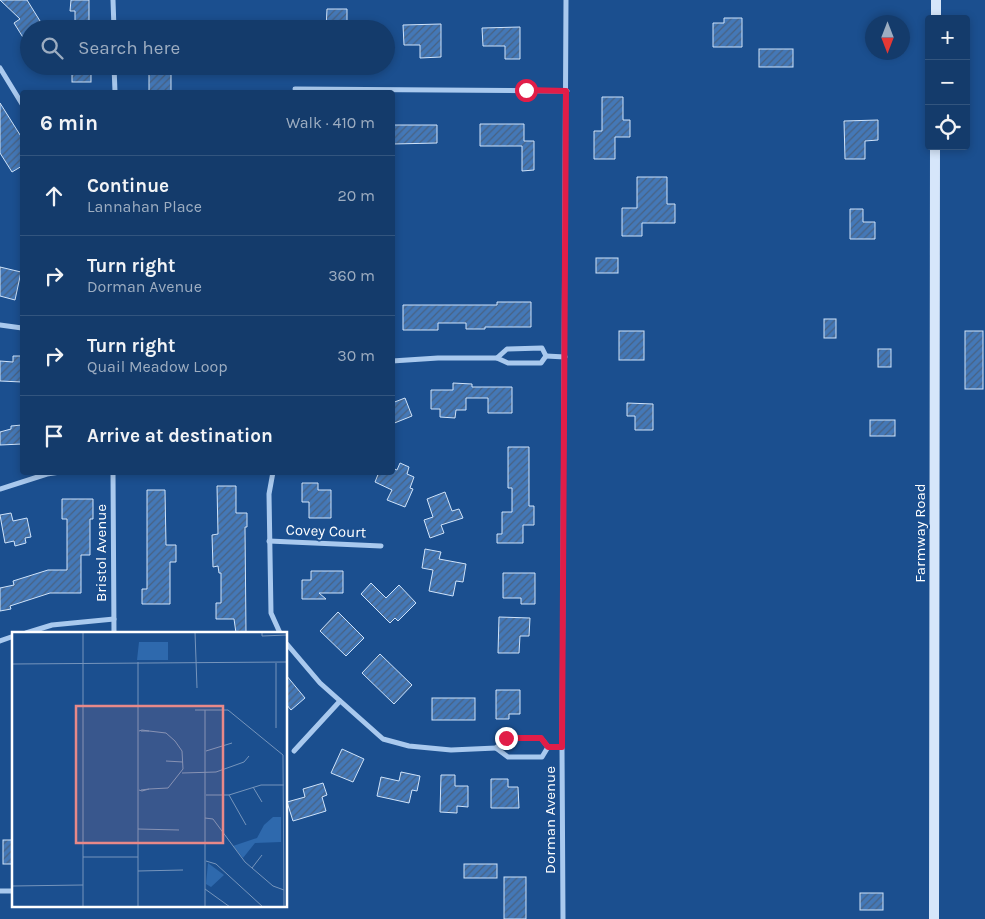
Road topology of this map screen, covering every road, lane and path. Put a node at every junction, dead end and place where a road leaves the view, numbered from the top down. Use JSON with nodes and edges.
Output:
{"nodes":[{"id":1,"x":113,"y":0,"type":"edge"},
{"id":2,"x":566,"y":0,"type":"edge"},
{"id":3,"x":936,"y":0,"type":"edge"},
{"id":4,"x":936,"y":15,"type":"edge"},
{"id":5,"x":114,"y":20,"type":"edge"},
{"id":6,"x":0,"y":68,"type":"edge"},
{"id":7,"x":114,"y":75,"type":"edge"},
{"id":8,"x":295,"y":88,"type":"dead end"},
{"id":9,"x":115,"y":90,"type":"edge"},
{"id":10,"x":566,"y":91,"type":"junction"},
{"id":11,"x":20,"y":101,"type":"edge"},
{"id":12,"x":935,"y":150,"type":"edge"},
{"id":13,"x":0,"y":325,"type":"edge"},
{"id":14,"x":20,"y":328,"type":"edge"},
{"id":15,"x":546,"y":356,"type":"junction"},
{"id":16,"x":565,"y":357,"type":"junction"},
{"id":17,"x":497,"y":358,"type":"junction"},
{"id":18,"x":395,"y":361,"type":"edge"},
{"id":19,"x":44,"y":475,"type":"edge"},
{"id":20,"x":113,"y":475,"type":"edge"},
{"id":21,"x":272,"y":475,"type":"edge"},
{"id":22,"x":0,"y":489,"type":"edge"},
{"id":23,"x":269,"y":541,"type":"junction"},
{"id":24,"x":381,"y":546,"type":"dead end"},
{"id":25,"x":114,"y":619,"type":"junction"},
{"id":26,"x":29,"y":632,"type":"edge"},
{"id":27,"x":114,"y":632,"type":"edge"},
{"id":28,"x":280,"y":632,"type":"edge"},
{"id":29,"x":12,"y":637,"type":"edge"},
{"id":30,"x":0,"y":641,"type":"edge"},
{"id":31,"x":288,"y":645,"type":"edge"},
{"id":32,"x":340,"y":701,"type":"junction"},
{"id":33,"x":548,"y":747,"type":"junction"},
{"id":34,"x":562,"y":747,"type":"junction"},
{"id":35,"x":496,"y":748,"type":"junction"},
{"id":36,"x":294,"y":751,"type":"dead end"},
{"id":37,"x":563,"y":919,"type":"edge"},
{"id":38,"x":934,"y":919,"type":"edge"}],
"edges":[{"from":1,"to":5,"type":"street"},
{"from":2,"to":10,"type":"street","name":"Dorman Avenue"},
{"from":3,"to":4,"type":"main road"},
{"from":6,"to":11,"type":"street"},
{"from":7,"to":9,"type":"street"},
{"from":8,"to":10,"type":"street"},
{"from":10,"to":16,"type":"street","name":"Dorman Avenue"},
{"from":12,"to":38,"type":"main road","name":"Farmway Road"},
{"from":13,"to":14,"type":"street"},
{"from":15,"to":16,"type":"street"},
{"from":15,"to":17,"type":"street"},
{"from":15,"to":17,"type":"street"},
{"from":16,"to":34,"type":"street","name":"Dorman Avenue"},
{"from":17,"to":18,"type":"street"},
{"from":19,"to":22,"type":"street"},
{"from":20,"to":25,"type":"street","name":"Bristol Avenue"},
{"from":21,"to":23,"type":"street"},
{"from":23,"to":24,"type":"street","name":"Covey Court"},
{"from":23,"to":28,"type":"street"},
{"from":25,"to":26,"type":"street"},
{"from":25,"to":27,"type":"street","name":"Bristol Avenue"},
{"from":29,"to":30,"type":"street"},
{"from":31,"to":32,"type":"street"},
{"from":32,"to":35,"type":"street"},
{"from":32,"to":36,"type":"street"},
{"from":33,"to":34,"type":"street"},
{"from":33,"to":35,"type":"street"},
{"from":33,"to":35,"type":"street"},
{"from":34,"to":37,"type":"street","name":"Dorman Avenue"}]}
